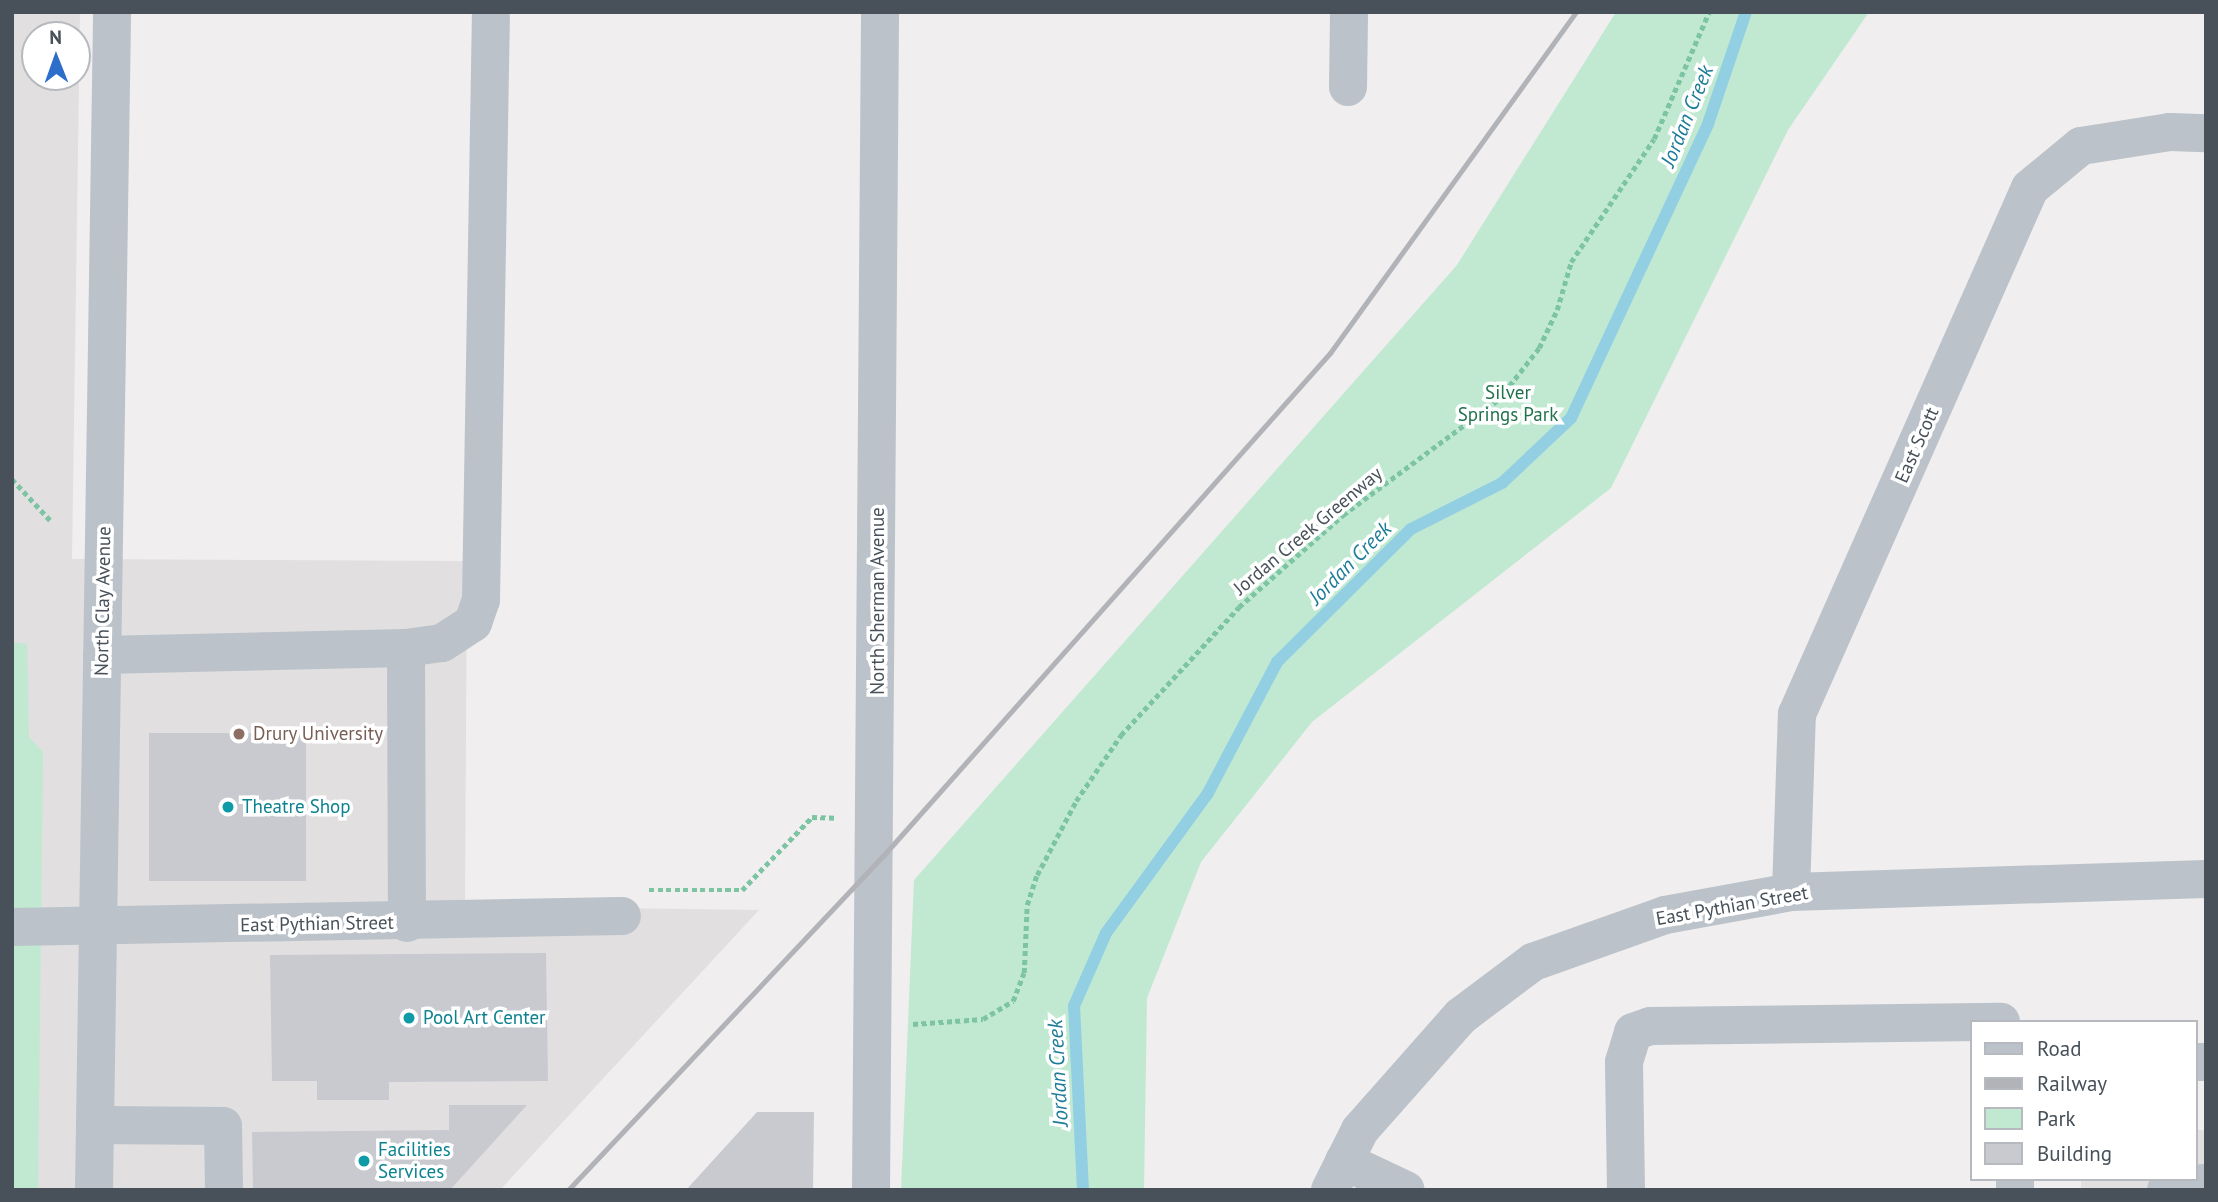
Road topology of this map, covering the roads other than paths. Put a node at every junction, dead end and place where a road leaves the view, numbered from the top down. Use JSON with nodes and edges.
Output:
{"nodes":[{"id":1,"x":112,"y":12,"type":"edge"},
{"id":2,"x":491,"y":12,"type":"edge"},
{"id":3,"x":880,"y":12,"type":"edge"},
{"id":4,"x":1349,"y":12,"type":"edge"},
{"id":5,"x":1348,"y":87,"type":"dead end"},
{"id":6,"x":2206,"y":133,"type":"edge"},
{"id":7,"x":406,"y":648,"type":"junction"},
{"id":8,"x":102,"y":655,"type":"junction"},
{"id":9,"x":2206,"y":879,"type":"edge"},
{"id":10,"x":1791,"y":892,"type":"junction"},
{"id":11,"x":622,"y":916,"type":"dead end"},
{"id":12,"x":407,"y":923,"type":"junction"},
{"id":13,"x":12,"y":927,"type":"edge"},
{"id":14,"x":98,"y":927,"type":"junction"},
{"id":15,"x":1969,"y":1022,"type":"edge"},
{"id":16,"x":95,"y":1125,"type":"junction"},
{"id":17,"x":1337,"y":1176,"type":"edge"},
{"id":18,"x":2206,"y":1183,"type":"edge"},
{"id":19,"x":94,"y":1190,"type":"edge"},
{"id":20,"x":224,"y":1190,"type":"edge"},
{"id":21,"x":871,"y":1190,"type":"edge"},
{"id":22,"x":1406,"y":1190,"type":"edge"},
{"id":23,"x":1626,"y":1190,"type":"edge"},
{"id":24,"x":2166,"y":1190,"type":"edge"}],
"edges":[{"from":1,"to":8,"type":"street","name":"North Clay Avenue"},
{"from":2,"to":7,"type":"street"},
{"from":3,"to":21,"type":"street","name":"North Sherman Avenue"},
{"from":4,"to":5,"type":"street"},
{"from":6,"to":10,"type":"street","name":"East Scott"},
{"from":7,"to":8,"type":"street"},
{"from":7,"to":12,"type":"street"},
{"from":8,"to":14,"type":"street","name":"North Clay Avenue"},
{"from":9,"to":10,"type":"street","name":"East Pythian Street"},
{"from":10,"to":17,"type":"street","name":"East Pythian Street"},
{"from":11,"to":12,"type":"street","name":"East Pythian Street"},
{"from":12,"to":14,"type":"street","name":"East Pythian Street"},
{"from":13,"to":14,"type":"street","name":"East Pythian Street"},
{"from":14,"to":16,"type":"street","name":"North Clay Avenue"},
{"from":15,"to":23,"type":"street"},
{"from":16,"to":19,"type":"street","name":"North Clay Avenue"},
{"from":16,"to":20,"type":"street"},
{"from":17,"to":22,"type":"street"},
{"from":18,"to":24,"type":"street"}]}
